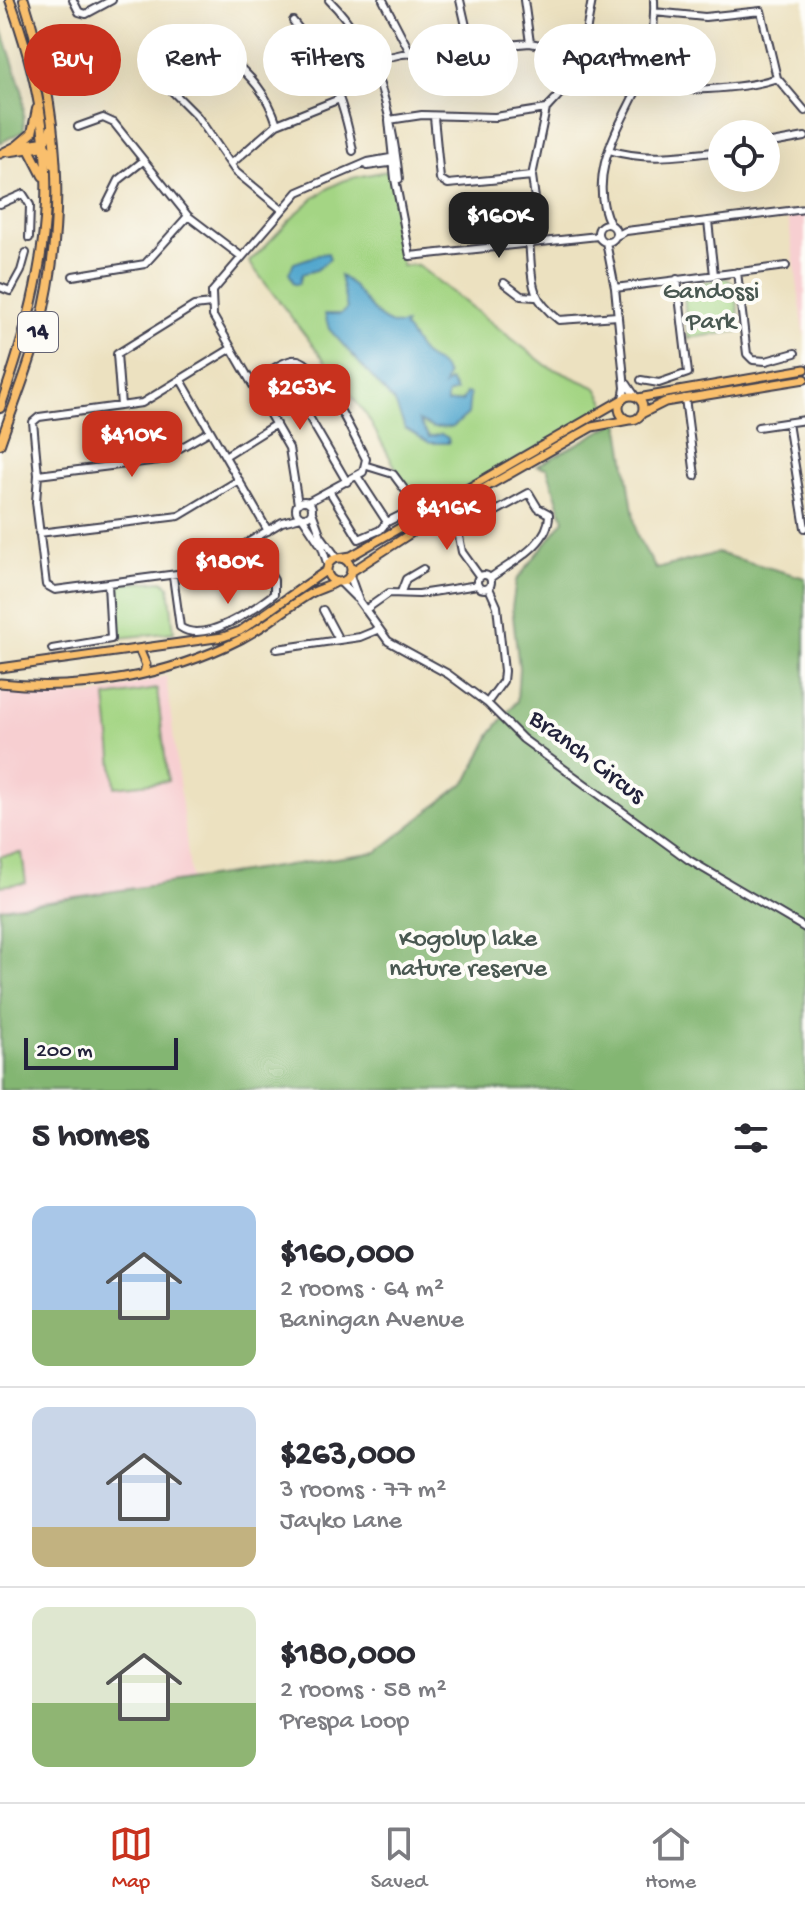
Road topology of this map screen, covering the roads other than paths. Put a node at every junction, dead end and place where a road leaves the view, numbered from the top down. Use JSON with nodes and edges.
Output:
{"nodes":[{"id":1,"x":10,"y":0,"type":"edge"},
{"id":2,"x":24,"y":0,"type":"edge"},
{"id":3,"x":73,"y":0,"type":"edge"},
{"id":4,"x":112,"y":0,"type":"edge"},
{"id":5,"x":329,"y":0,"type":"edge"},
{"id":6,"x":383,"y":0,"type":"edge"},
{"id":7,"x":460,"y":0,"type":"edge"},
{"id":8,"x":524,"y":0,"type":"edge"},
{"id":9,"x":592,"y":0,"type":"edge"},
{"id":10,"x":654,"y":0,"type":"edge"},
{"id":11,"x":760,"y":0,"type":"edge"},
{"id":12,"x":761,"y":11,"type":"junction"},
{"id":13,"x":654,"y":12,"type":"junction"},
{"id":14,"x":293,"y":21,"type":"dead end"},
{"id":15,"x":349,"y":24,"type":"edge"},
{"id":16,"x":466,"y":24,"type":"edge"},
{"id":17,"x":588,"y":24,"type":"edge"},
{"id":18,"x":653,"y":24,"type":"edge"},
{"id":19,"x":530,"y":43,"type":"junction"},
{"id":20,"x":518,"y":44,"type":"edge"},
{"id":21,"x":534,"y":44,"type":"edge"},
{"id":22,"x":408,"y":48,"type":"edge"},
{"id":23,"x":247,"y":73,"type":"edge"},
{"id":24,"x":777,"y":78,"type":"junction"},
{"id":25,"x":716,"y":85,"type":"edge"},
{"id":26,"x":177,"y":96,"type":"edge"},
{"id":27,"x":382,"y":96,"type":"edge"},
{"id":28,"x":558,"y":96,"type":"edge"},
{"id":29,"x":633,"y":96,"type":"edge"},
{"id":30,"x":39,"y":99,"type":"junction"},
{"id":31,"x":337,"y":100,"type":"junction"},
{"id":32,"x":546,"y":109,"type":"junction"},
{"id":33,"x":805,"y":111,"type":"edge"},
{"id":34,"x":53,"y":116,"type":"junction"},
{"id":35,"x":434,"y":117,"type":"junction"},
{"id":36,"x":389,"y":120,"type":"junction"},
{"id":37,"x":277,"y":124,"type":"junction"},
{"id":38,"x":78,"y":127,"type":"dead end"},
{"id":39,"x":805,"y":137,"type":"edge"},
{"id":40,"x":780,"y":141,"type":"edge"},
{"id":41,"x":18,"y":145,"type":"junction"},
{"id":42,"x":45,"y":145,"type":"junction"},
{"id":43,"x":29,"y":149,"type":"junction"},
{"id":44,"x":609,"y":150,"type":"junction"},
{"id":45,"x":353,"y":151,"type":"dead end"},
{"id":46,"x":708,"y":152,"type":"edge"},
{"id":47,"x":1,"y":153,"type":"edge"},
{"id":48,"x":394,"y":160,"type":"junction"},
{"id":49,"x":143,"y":161,"type":"junction"},
{"id":50,"x":231,"y":164,"type":"junction"},
{"id":51,"x":532,"y":176,"type":"junction"},
{"id":52,"x":47,"y":188,"type":"junction"},
{"id":53,"x":58,"y":191,"type":"junction"},
{"id":54,"x":0,"y":204,"type":"edge"},
{"id":55,"x":106,"y":206,"type":"dead end"},
{"id":56,"x":281,"y":209,"type":"junction"},
{"id":57,"x":805,"y":209,"type":"edge"},
{"id":58,"x":188,"y":216,"type":"junction"},
{"id":59,"x":708,"y":221,"type":"junction"},
{"id":60,"x":539,"y":229,"type":"dead end"},
{"id":61,"x":607,"y":233,"type":"junction"},
{"id":62,"x":29,"y":238,"type":"dead end"},
{"id":63,"x":529,"y":241,"type":"junction"},
{"id":64,"x":26,"y":253,"type":"dead end"},
{"id":65,"x":242,"y":257,"type":"junction"},
{"id":66,"x":786,"y":266,"type":"dead end"},
{"id":67,"x":737,"y":272,"type":"junction"},
{"id":68,"x":714,"y":275,"type":"junction"},
{"id":69,"x":73,"y":276,"type":"dead end"},
{"id":70,"x":677,"y":279,"type":"junction"},
{"id":71,"x":504,"y":283,"type":"dead end"},
{"id":72,"x":0,"y":287,"type":"edge"},
{"id":73,"x":615,"y":288,"type":"junction"},
{"id":74,"x":535,"y":297,"type":"junction"},
{"id":75,"x":211,"y":304,"type":"junction"},
{"id":76,"x":618,"y":316,"type":"junction"},
{"id":77,"x":232,"y":348,"type":"junction"},
{"id":78,"x":795,"y":353,"type":"dead end"},
{"id":79,"x":280,"y":367,"type":"junction"},
{"id":80,"x":805,"y":369,"type":"edge"},
{"id":81,"x":624,"y":377,"type":"junction"},
{"id":82,"x":805,"y":379,"type":"edge"},
{"id":83,"x":181,"y":380,"type":"junction"},
{"id":84,"x":641,"y":380,"type":"dead end"},
{"id":85,"x":252,"y":383,"type":"junction"},
{"id":86,"x":636,"y":397,"type":"junction"},
{"id":87,"x":685,"y":398,"type":"junction"},
{"id":88,"x":622,"y":400,"type":"junction"},
{"id":89,"x":121,"y":406,"type":"junction"},
{"id":90,"x":0,"y":408,"type":"edge"},
{"id":91,"x":641,"y":414,"type":"junction"},
{"id":92,"x":629,"y":420,"type":"junction"},
{"id":93,"x":805,"y":420,"type":"edge"},
{"id":94,"x":788,"y":423,"type":"junction"},
{"id":95,"x":276,"y":424,"type":"junction"},
{"id":96,"x":758,"y":427,"type":"dead end"},
{"id":97,"x":210,"y":431,"type":"junction"},
{"id":98,"x":703,"y":434,"type":"dead end"},
{"id":99,"x":692,"y":436,"type":"junction"},
{"id":100,"x":0,"y":444,"type":"edge"},
{"id":101,"x":225,"y":456,"type":"junction"},
{"id":102,"x":367,"y":466,"type":"junction"},
{"id":103,"x":38,"y":475,"type":"junction"},
{"id":104,"x":357,"y":476,"type":"junction"},
{"id":105,"x":695,"y":476,"type":"dead end"},
{"id":106,"x":239,"y":480,"type":"junction"},
{"id":107,"x":347,"y":482,"type":"junction"},
{"id":108,"x":298,"y":486,"type":"junction"},
{"id":109,"x":327,"y":494,"type":"junction"},
{"id":110,"x":297,"y":506,"type":"junction"},
{"id":111,"x":310,"y":506,"type":"junction"},
{"id":112,"x":453,"y":506,"type":"junction"},
{"id":113,"x":301,"y":517,"type":"junction"},
{"id":114,"x":282,"y":522,"type":"junction"},
{"id":115,"x":387,"y":522,"type":"junction"},
{"id":116,"x":805,"y":528,"type":"edge"},
{"id":117,"x":268,"y":531,"type":"junction"},
{"id":118,"x":460,"y":531,"type":"junction"},
{"id":119,"x":39,"y":533,"type":"junction"},
{"id":120,"x":251,"y":542,"type":"junction"},
{"id":121,"x":338,"y":558,"type":"junction"},
{"id":122,"x":327,"y":568,"type":"junction"},
{"id":123,"x":423,"y":569,"type":"dead end"},
{"id":124,"x":351,"y":574,"type":"junction"},
{"id":125,"x":173,"y":576,"type":"junction"},
{"id":126,"x":480,"y":577,"type":"junction"},
{"id":127,"x":490,"y":578,"type":"junction"},
{"id":128,"x":338,"y":582,"type":"junction"},
{"id":129,"x":108,"y":584,"type":"junction"},
{"id":130,"x":478,"y":585,"type":"junction"},
{"id":131,"x":489,"y":588,"type":"junction"},
{"id":132,"x":401,"y":592,"type":"junction"},
{"id":133,"x":359,"y":601,"type":"junction"},
{"id":134,"x":323,"y":610,"type":"dead end"},
{"id":135,"x":365,"y":610,"type":"junction"},
{"id":136,"x":377,"y":630,"type":"junction"},
{"id":137,"x":339,"y":640,"type":"junction"},
{"id":138,"x":193,"y":644,"type":"junction"},
{"id":139,"x":52,"y":649,"type":"dead end"},
{"id":140,"x":139,"y":649,"type":"junction"},
{"id":141,"x":277,"y":649,"type":"dead end"},
{"id":142,"x":195,"y":658,"type":"junction"},
{"id":143,"x":0,"y":668,"type":"edge"},
{"id":144,"x":144,"y":673,"type":"junction"},
{"id":145,"x":0,"y":683,"type":"edge"},
{"id":146,"x":487,"y":703,"type":"junction"},
{"id":147,"x":805,"y":928,"type":"edge"}],
"edges":[{"from":1,"to":30,"type":"highway","number":"14"},
{"from":2,"to":34,"type":"highway","number":"14"},
{"from":3,"to":4,"type":"street"},
{"from":5,"to":15,"type":"street"},
{"from":6,"to":22,"type":"street"},
{"from":7,"to":16,"type":"street"},
{"from":8,"to":19,"type":"street"},
{"from":9,"to":17,"type":"street"},
{"from":10,"to":13,"type":"street"},
{"from":11,"to":12,"type":"street"},
{"from":12,"to":13,"type":"street"},
{"from":12,"to":24,"type":"street"},
{"from":13,"to":18,"type":"street"},
{"from":14,"to":31,"type":"street"},
{"from":19,"to":20,"type":"street"},
{"from":19,"to":21,"type":"street"},
{"from":23,"to":37,"type":"street"},
{"from":24,"to":25,"type":"street"},
{"from":24,"to":33,"type":"street"},
{"from":26,"to":50,"type":"street"},
{"from":27,"to":36,"type":"street"},
{"from":28,"to":32,"type":"street"},
{"from":29,"to":44,"type":"street"},
{"from":30,"to":41,"type":"highway"},
{"from":30,"to":42,"type":"highway","number":"14"},
{"from":31,"to":37,"type":"street"},
{"from":31,"to":45,"type":"street"},
{"from":32,"to":35,"type":"street"},
{"from":32,"to":51,"type":"street"},
{"from":34,"to":42,"type":"main road"},
{"from":34,"to":53,"type":"highway","number":"14"},
{"from":35,"to":36,"type":"street"},
{"from":35,"to":51,"type":"street"},
{"from":36,"to":48,"type":"street"},
{"from":37,"to":50,"type":"street"},
{"from":38,"to":49,"type":"street"},
{"from":39,"to":40,"type":"street"},
{"from":41,"to":42,"type":"main road"},
{"from":41,"to":47,"type":"main road"},
{"from":42,"to":43,"type":"main road"},
{"from":42,"to":52,"type":"highway","number":"14"},
{"from":42,"to":53,"type":"main road"},
{"from":43,"to":47,"type":"main road"},
{"from":43,"to":52,"type":"highway"},
{"from":44,"to":46,"type":"street"},
{"from":44,"to":61,"type":"street"},
{"from":48,"to":56,"type":"street"},
{"from":48,"to":63,"type":"street"},
{"from":49,"to":55,"type":"street"},
{"from":49,"to":58,"type":"street"},
{"from":50,"to":56,"type":"street"},
{"from":51,"to":60,"type":"street"},
{"from":52,"to":90,"type":"highway","number":"14"},
{"from":53,"to":100,"type":"highway","number":"14"},
{"from":54,"to":62,"type":"street"},
{"from":56,"to":65,"type":"street"},
{"from":57,"to":59,"type":"street"},
{"from":58,"to":65,"type":"street"},
{"from":58,"to":69,"type":"street"},
{"from":59,"to":61,"type":"street"},
{"from":59,"to":68,"type":"street"},
{"from":61,"to":63,"type":"street"},
{"from":61,"to":73,"type":"street"},
{"from":63,"to":74,"type":"street"},
{"from":64,"to":72,"type":"street"},
{"from":65,"to":75,"type":"street"},
{"from":66,"to":67,"type":"street"},
{"from":67,"to":68,"type":"street"},
{"from":67,"to":78,"type":"street"},
{"from":68,"to":70,"type":"street"},
{"from":70,"to":73,"type":"street"},
{"from":70,"to":84,"type":"street"},
{"from":71,"to":74,"type":"street"},
{"from":73,"to":76,"type":"street"},
{"from":74,"to":76,"type":"street"},
{"from":75,"to":77,"type":"street"},
{"from":75,"to":89,"type":"street"},
{"from":76,"to":81,"type":"street"},
{"from":77,"to":83,"type":"street"},
{"from":77,"to":85,"type":"street"},
{"from":79,"to":85,"type":"street"},
{"from":79,"to":102,"type":"street"},
{"from":79,"to":107,"type":"street"},
{"from":80,"to":86,"type":"main road"},
{"from":81,"to":86,"type":"street"},
{"from":81,"to":88,"type":"street"},
{"from":82,"to":87,"type":"main road"},
{"from":83,"to":89,"type":"street"},
{"from":83,"to":97,"type":"street"},
{"from":85,"to":95,"type":"street"},
{"from":86,"to":88,"type":"main road"},
{"from":86,"to":91,"type":"main road"},
{"from":87,"to":91,"type":"main road"},
{"from":87,"to":99,"type":"street"},
{"from":88,"to":92,"type":"main road"},
{"from":88,"to":121,"type":"main road"},
{"from":89,"to":103,"type":"street"},
{"from":91,"to":92,"type":"main road"},
{"from":92,"to":112,"type":"main road"},
{"from":93,"to":94,"type":"street"},
{"from":94,"to":96,"type":"street"},
{"from":94,"to":116,"type":"street"},
{"from":95,"to":101,"type":"street"},
{"from":95,"to":108,"type":"street"},
{"from":97,"to":101,"type":"street"},
{"from":97,"to":103,"type":"street"},
{"from":98,"to":99,"type":"street"},
{"from":99,"to":105,"type":"street"},
{"from":101,"to":106,"type":"street"},
{"from":102,"to":104,"type":"street"},
{"from":102,"to":115,"type":"street"},
{"from":103,"to":119,"type":"street"},
{"from":104,"to":107,"type":"street"},
{"from":104,"to":115,"type":"street"},
{"from":106,"to":117,"type":"street"},
{"from":106,"to":119,"type":"street"},
{"from":107,"to":109,"type":"street"},
{"from":108,"to":110,"type":"street"},
{"from":108,"to":111,"type":"street"},
{"from":109,"to":111,"type":"street"},
{"from":109,"to":115,"type":"street"},
{"from":110,"to":111,"type":"street"},
{"from":110,"to":113,"type":"street"},
{"from":110,"to":114,"type":"street"},
{"from":111,"to":113,"type":"street"},
{"from":111,"to":121,"type":"street"},
{"from":112,"to":118,"type":"street"},
{"from":112,"to":124,"type":"main road"},
{"from":113,"to":114,"type":"street"},
{"from":113,"to":122,"type":"street"},
{"from":114,"to":117,"type":"street"},
{"from":117,"to":120,"type":"street"},
{"from":118,"to":126,"type":"street"},
{"from":118,"to":127,"type":"street"},
{"from":119,"to":129,"type":"street"},
{"from":120,"to":125,"type":"street"},
{"from":120,"to":125,"type":"street"},
{"from":121,"to":122,"type":"main road"},
{"from":121,"to":124,"type":"main road"},
{"from":122,"to":128,"type":"main road"},
{"from":122,"to":138,"type":"main road"},
{"from":123,"to":132,"type":"street"},
{"from":124,"to":128,"type":"main road"},
{"from":124,"to":133,"type":"street","name":"Branch Circus"},
{"from":125,"to":129,"type":"street"},
{"from":126,"to":127,"type":"street"},
{"from":126,"to":130,"type":"street"},
{"from":127,"to":131,"type":"street"},
{"from":128,"to":133,"type":"street","name":"Branch Circus"},
{"from":128,"to":142,"type":"main road"},
{"from":129,"to":139,"type":"street"},
{"from":130,"to":131,"type":"street"},
{"from":130,"to":132,"type":"street"},
{"from":131,"to":146,"type":"street"},
{"from":132,"to":135,"type":"street"},
{"from":133,"to":135,"type":"street","name":"Branch Circus"},
{"from":134,"to":137,"type":"street"},
{"from":135,"to":136,"type":"street","name":"Branch Circus"},
{"from":136,"to":137,"type":"street"},
{"from":136,"to":146,"type":"street","name":"Branch Circus"},
{"from":137,"to":141,"type":"street"},
{"from":138,"to":140,"type":"main road"},
{"from":138,"to":142,"type":"main road"},
{"from":140,"to":143,"type":"main road"},
{"from":140,"to":144,"type":"main road"},
{"from":142,"to":144,"type":"main road"},
{"from":144,"to":145,"type":"main road"},
{"from":146,"to":147,"type":"street","name":"Branch Circus"}]}
